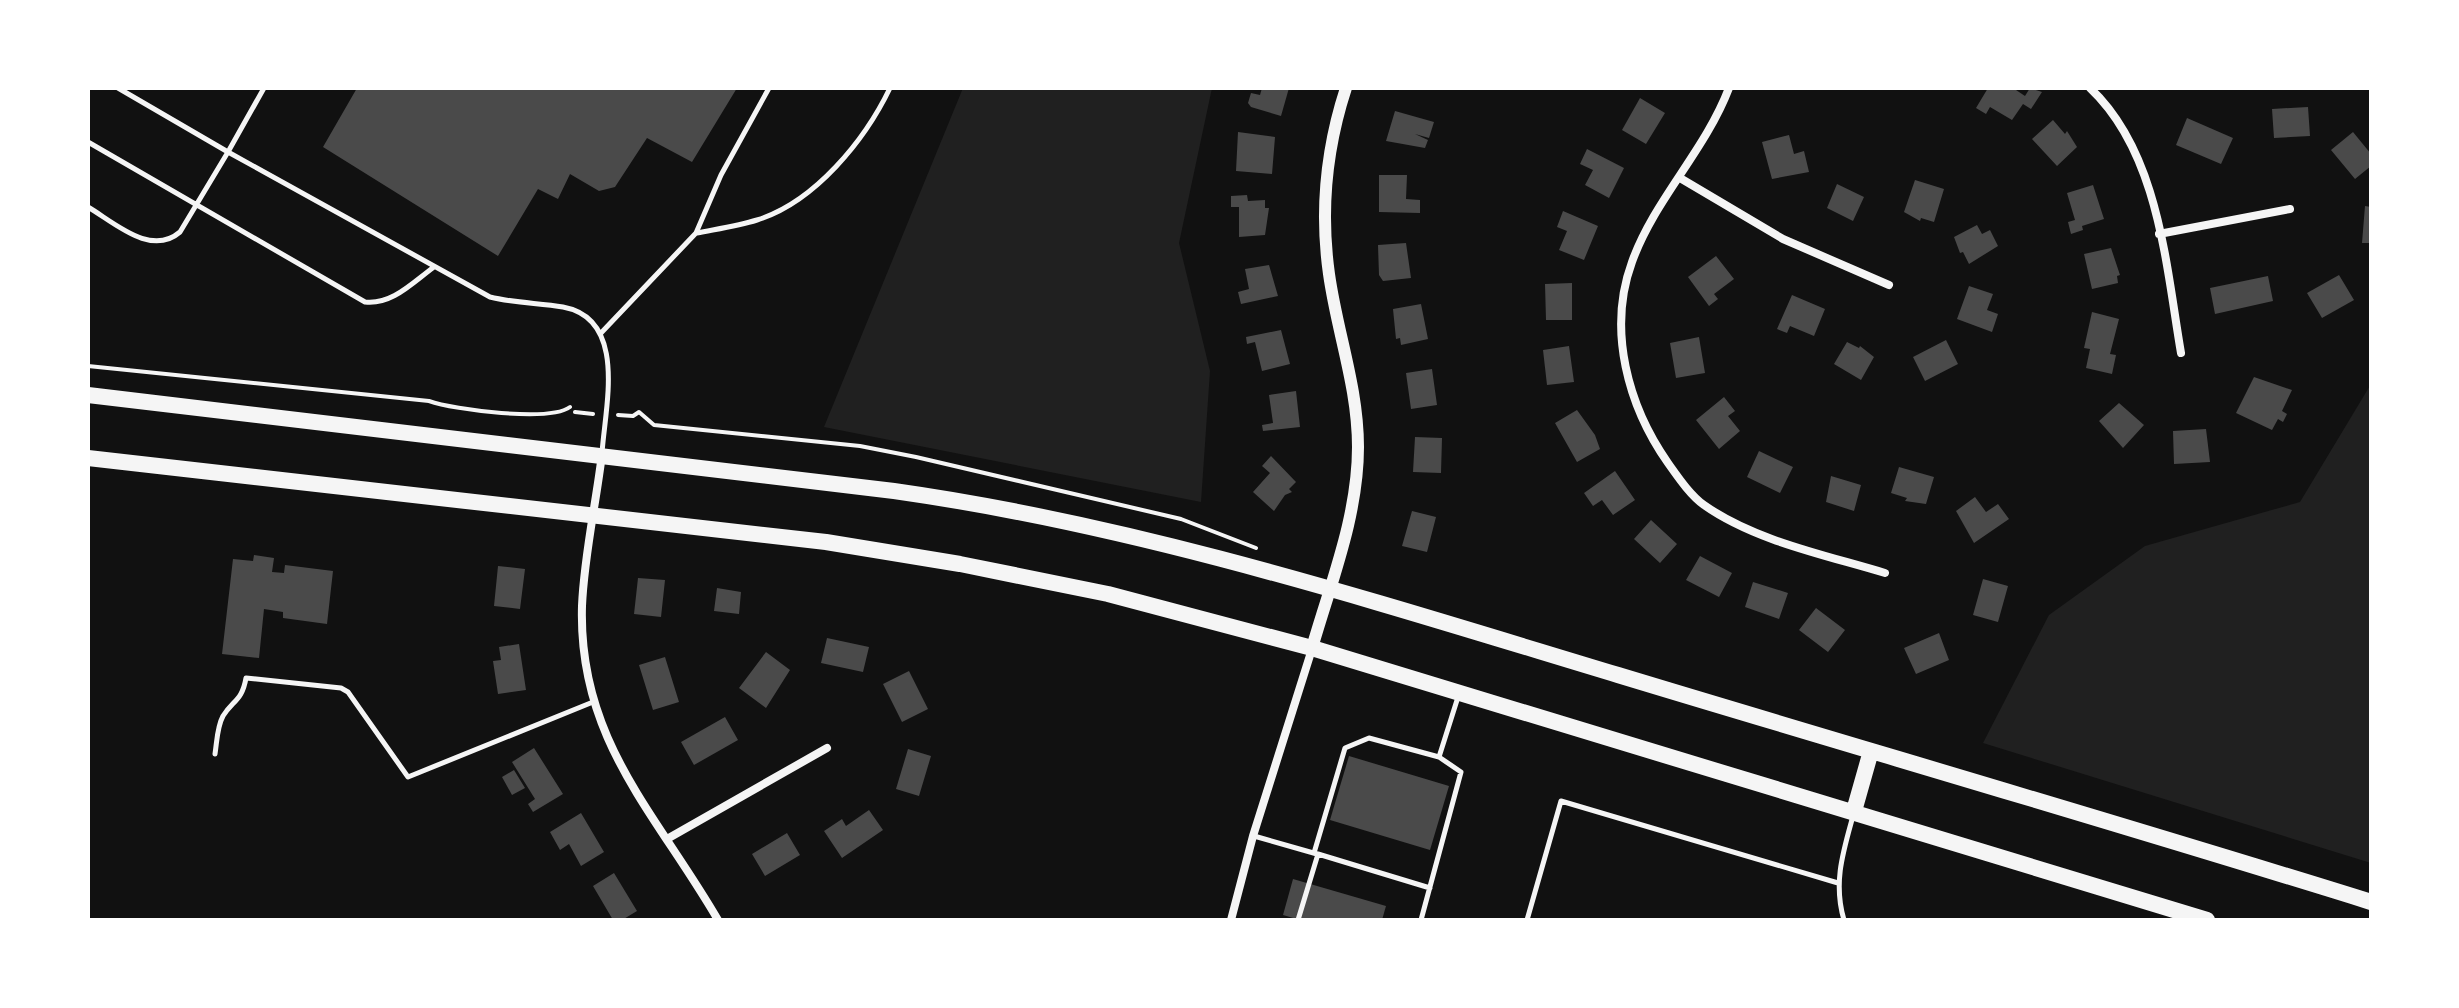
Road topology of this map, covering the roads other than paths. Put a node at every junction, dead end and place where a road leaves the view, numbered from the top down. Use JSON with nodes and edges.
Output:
{"nodes":[{"id":1,"x":118,"y":88,"type":"edge"},
{"id":2,"x":264,"y":88,"type":"edge"},
{"id":3,"x":769,"y":88,"type":"edge"},
{"id":4,"x":890,"y":88,"type":"edge"},
{"id":5,"x":1346,"y":88,"type":"edge"},
{"id":6,"x":1729,"y":88,"type":"edge"},
{"id":7,"x":2090,"y":88,"type":"edge"},
{"id":8,"x":88,"y":142,"type":"edge"},
{"id":9,"x":228,"y":152,"type":"junction"},
{"id":10,"x":1680,"y":178,"type":"junction"},
{"id":11,"x":196,"y":205,"type":"junction"},
{"id":12,"x":88,"y":207,"type":"edge"},
{"id":13,"x":2290,"y":209,"type":"dead end"},
{"id":14,"x":696,"y":233,"type":"junction"},
{"id":15,"x":2159,"y":234,"type":"junction"},
{"id":16,"x":434,"y":267,"type":"junction"},
{"id":17,"x":1889,"y":285,"type":"dead end"},
{"id":18,"x":601,"y":333,"type":"junction"},
{"id":19,"x":2181,"y":353,"type":"dead end"},
{"id":20,"x":88,"y":395,"type":"edge"},
{"id":21,"x":602,"y":454,"type":"junction"},
{"id":22,"x":88,"y":458,"type":"edge"},
{"id":23,"x":594,"y":516,"type":"junction"},
{"id":24,"x":1885,"y":573,"type":"dead end"},
{"id":25,"x":1330,"y":588,"type":"junction"},
{"id":26,"x":1312,"y":648,"type":"junction"},
{"id":27,"x":1460,"y":692,"type":"junction"},
{"id":28,"x":593,"y":702,"type":"junction"},
{"id":29,"x":827,"y":748,"type":"dead end"},
{"id":30,"x":1871,"y":751,"type":"junction"},
{"id":31,"x":215,"y":754,"type":"dead end"},
{"id":32,"x":1439,"y":757,"type":"junction"},
{"id":33,"x":1854,"y":811,"type":"junction"},
{"id":34,"x":1253,"y":836,"type":"junction"},
{"id":35,"x":667,"y":839,"type":"junction"},
{"id":36,"x":1316,"y":854,"type":"junction"},
{"id":37,"x":1838,"y":883,"type":"junction"},
{"id":38,"x":1430,"y":888,"type":"junction"},
{"id":39,"x":2371,"y":902,"type":"edge"},
{"id":40,"x":718,"y":920,"type":"edge"},
{"id":41,"x":1231,"y":920,"type":"edge"},
{"id":42,"x":1298,"y":920,"type":"edge"},
{"id":43,"x":1421,"y":920,"type":"edge"},
{"id":44,"x":1527,"y":920,"type":"edge"},
{"id":45,"x":1844,"y":920,"type":"edge"},
{"id":46,"x":2207,"y":920,"type":"edge"}],
"edges":[{"from":1,"to":9,"type":"lane"},
{"from":2,"to":9,"type":"lane"},
{"from":3,"to":14,"type":"lane"},
{"from":4,"to":14,"type":"lane"},
{"from":5,"to":25,"type":"street"},
{"from":6,"to":10,"type":"street"},
{"from":7,"to":15,"type":"street"},
{"from":8,"to":11,"type":"lane"},
{"from":9,"to":11,"type":"lane"},
{"from":9,"to":16,"type":"lane"},
{"from":10,"to":17,"type":"street"},
{"from":10,"to":24,"type":"street"},
{"from":11,"to":12,"type":"lane"},
{"from":11,"to":16,"type":"lane"},
{"from":13,"to":15,"type":"street"},
{"from":14,"to":18,"type":"lane"},
{"from":15,"to":19,"type":"street"},
{"from":16,"to":18,"type":"lane"},
{"from":18,"to":21,"type":"lane"},
{"from":20,"to":21,"type":"main road"},
{"from":21,"to":23,"type":"street"},
{"from":21,"to":25,"type":"main road"},
{"from":22,"to":23,"type":"main road"},
{"from":23,"to":26,"type":"main road"},
{"from":23,"to":28,"type":"street"},
{"from":25,"to":26,"type":"street"},
{"from":25,"to":30,"type":"main road"},
{"from":26,"to":27,"type":"main road"},
{"from":26,"to":34,"type":"street"},
{"from":27,"to":32,"type":"lane"},
{"from":27,"to":33,"type":"main road"},
{"from":28,"to":31,"type":"lane"},
{"from":28,"to":35,"type":"street"},
{"from":29,"to":35,"type":"street"},
{"from":30,"to":33,"type":"main road"},
{"from":30,"to":39,"type":"main road"},
{"from":32,"to":36,"type":"lane"},
{"from":32,"to":38,"type":"lane"},
{"from":33,"to":37,"type":"lane"},
{"from":33,"to":46,"type":"main road"},
{"from":34,"to":36,"type":"lane"},
{"from":34,"to":41,"type":"street"},
{"from":35,"to":40,"type":"street"},
{"from":36,"to":38,"type":"lane"},
{"from":36,"to":42,"type":"lane"},
{"from":37,"to":44,"type":"lane"},
{"from":37,"to":45,"type":"lane"},
{"from":38,"to":43,"type":"lane"}]}
